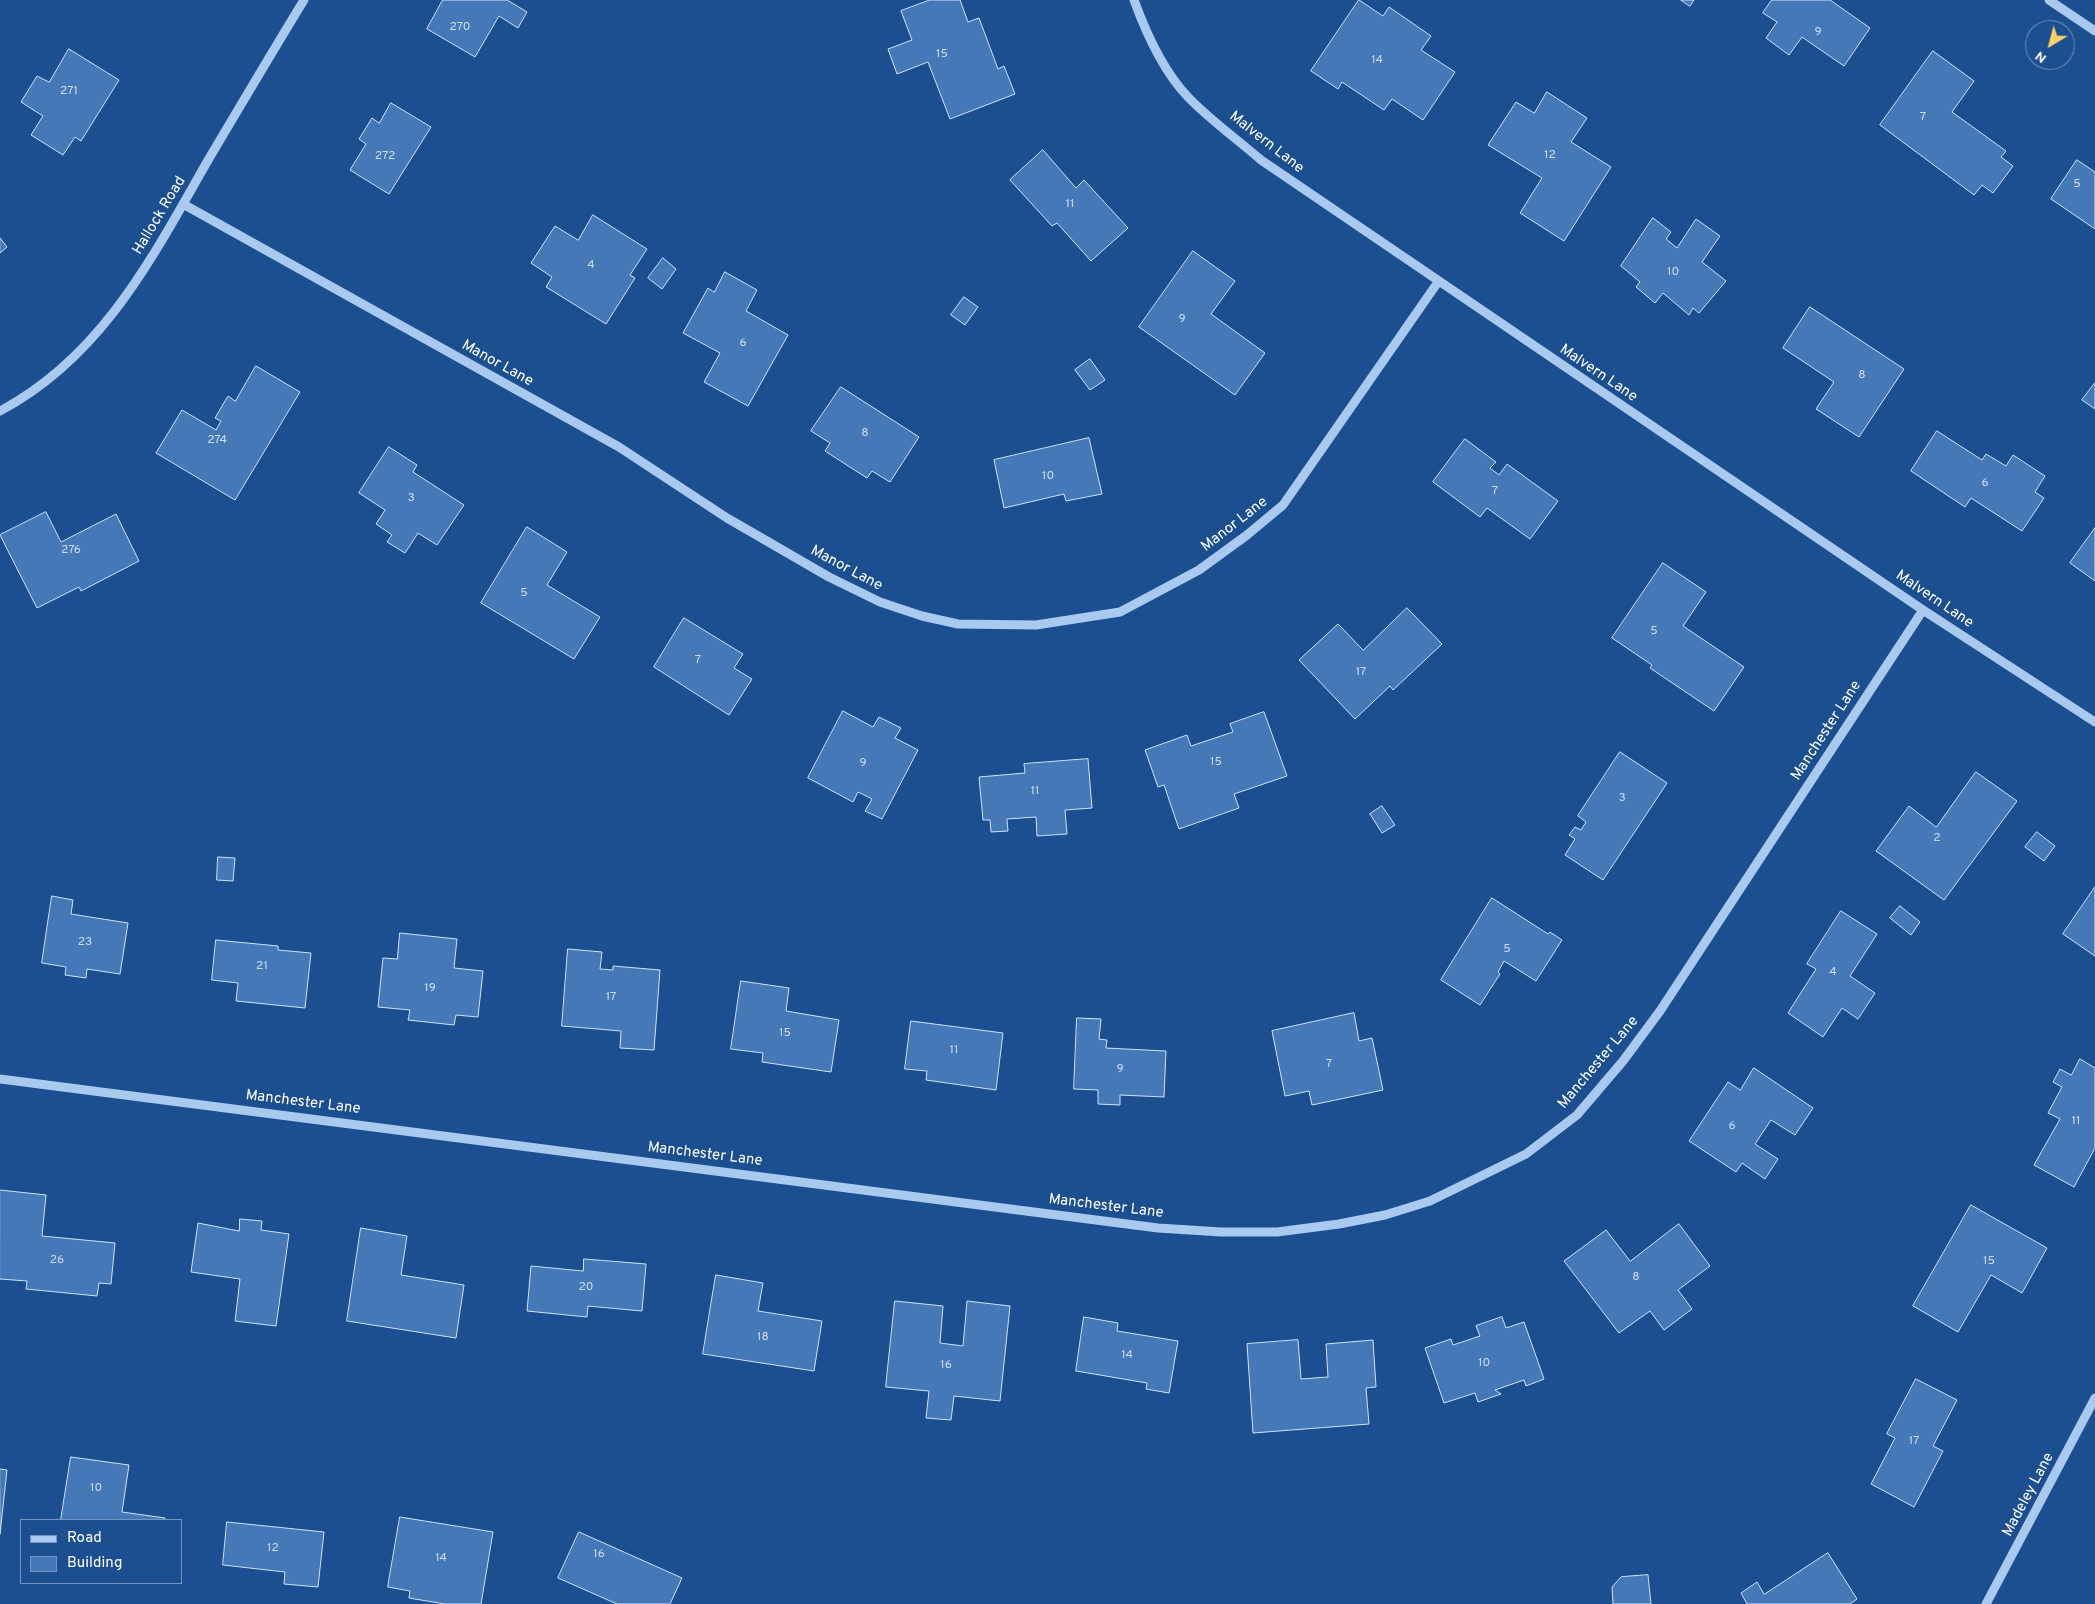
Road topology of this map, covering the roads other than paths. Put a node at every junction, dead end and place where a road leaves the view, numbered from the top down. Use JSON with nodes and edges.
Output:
{"nodes":[{"id":1,"x":304,"y":0,"type":"edge"},
{"id":2,"x":1134,"y":0,"type":"edge"},
{"id":3,"x":2049,"y":0,"type":"edge"},
{"id":4,"x":2095,"y":31,"type":"edge"},
{"id":5,"x":183,"y":204,"type":"junction"},
{"id":6,"x":1438,"y":282,"type":"junction"},
{"id":7,"x":0,"y":411,"type":"edge"},
{"id":8,"x":1923,"y":610,"type":"junction"},
{"id":9,"x":2095,"y":722,"type":"edge"},
{"id":10,"x":0,"y":1079,"type":"edge"},
{"id":11,"x":2095,"y":1398,"type":"edge"},
{"id":12,"x":1986,"y":1604,"type":"edge"}],
"edges":[{"from":1,"to":5,"type":"street","name":"Hallock Road"},
{"from":2,"to":6,"type":"street","name":"Malvern Lane"},
{"from":3,"to":4,"type":"street"},
{"from":5,"to":6,"type":"street","name":"Manor Lane"},
{"from":5,"to":7,"type":"street","name":"Hallock Road"},
{"from":6,"to":8,"type":"street","name":"Malvern Lane"},
{"from":8,"to":9,"type":"street","name":"Malvern Lane"},
{"from":8,"to":10,"type":"street","name":"Manchester Lane"},
{"from":11,"to":12,"type":"street","name":"Madeley Lane"}]}
